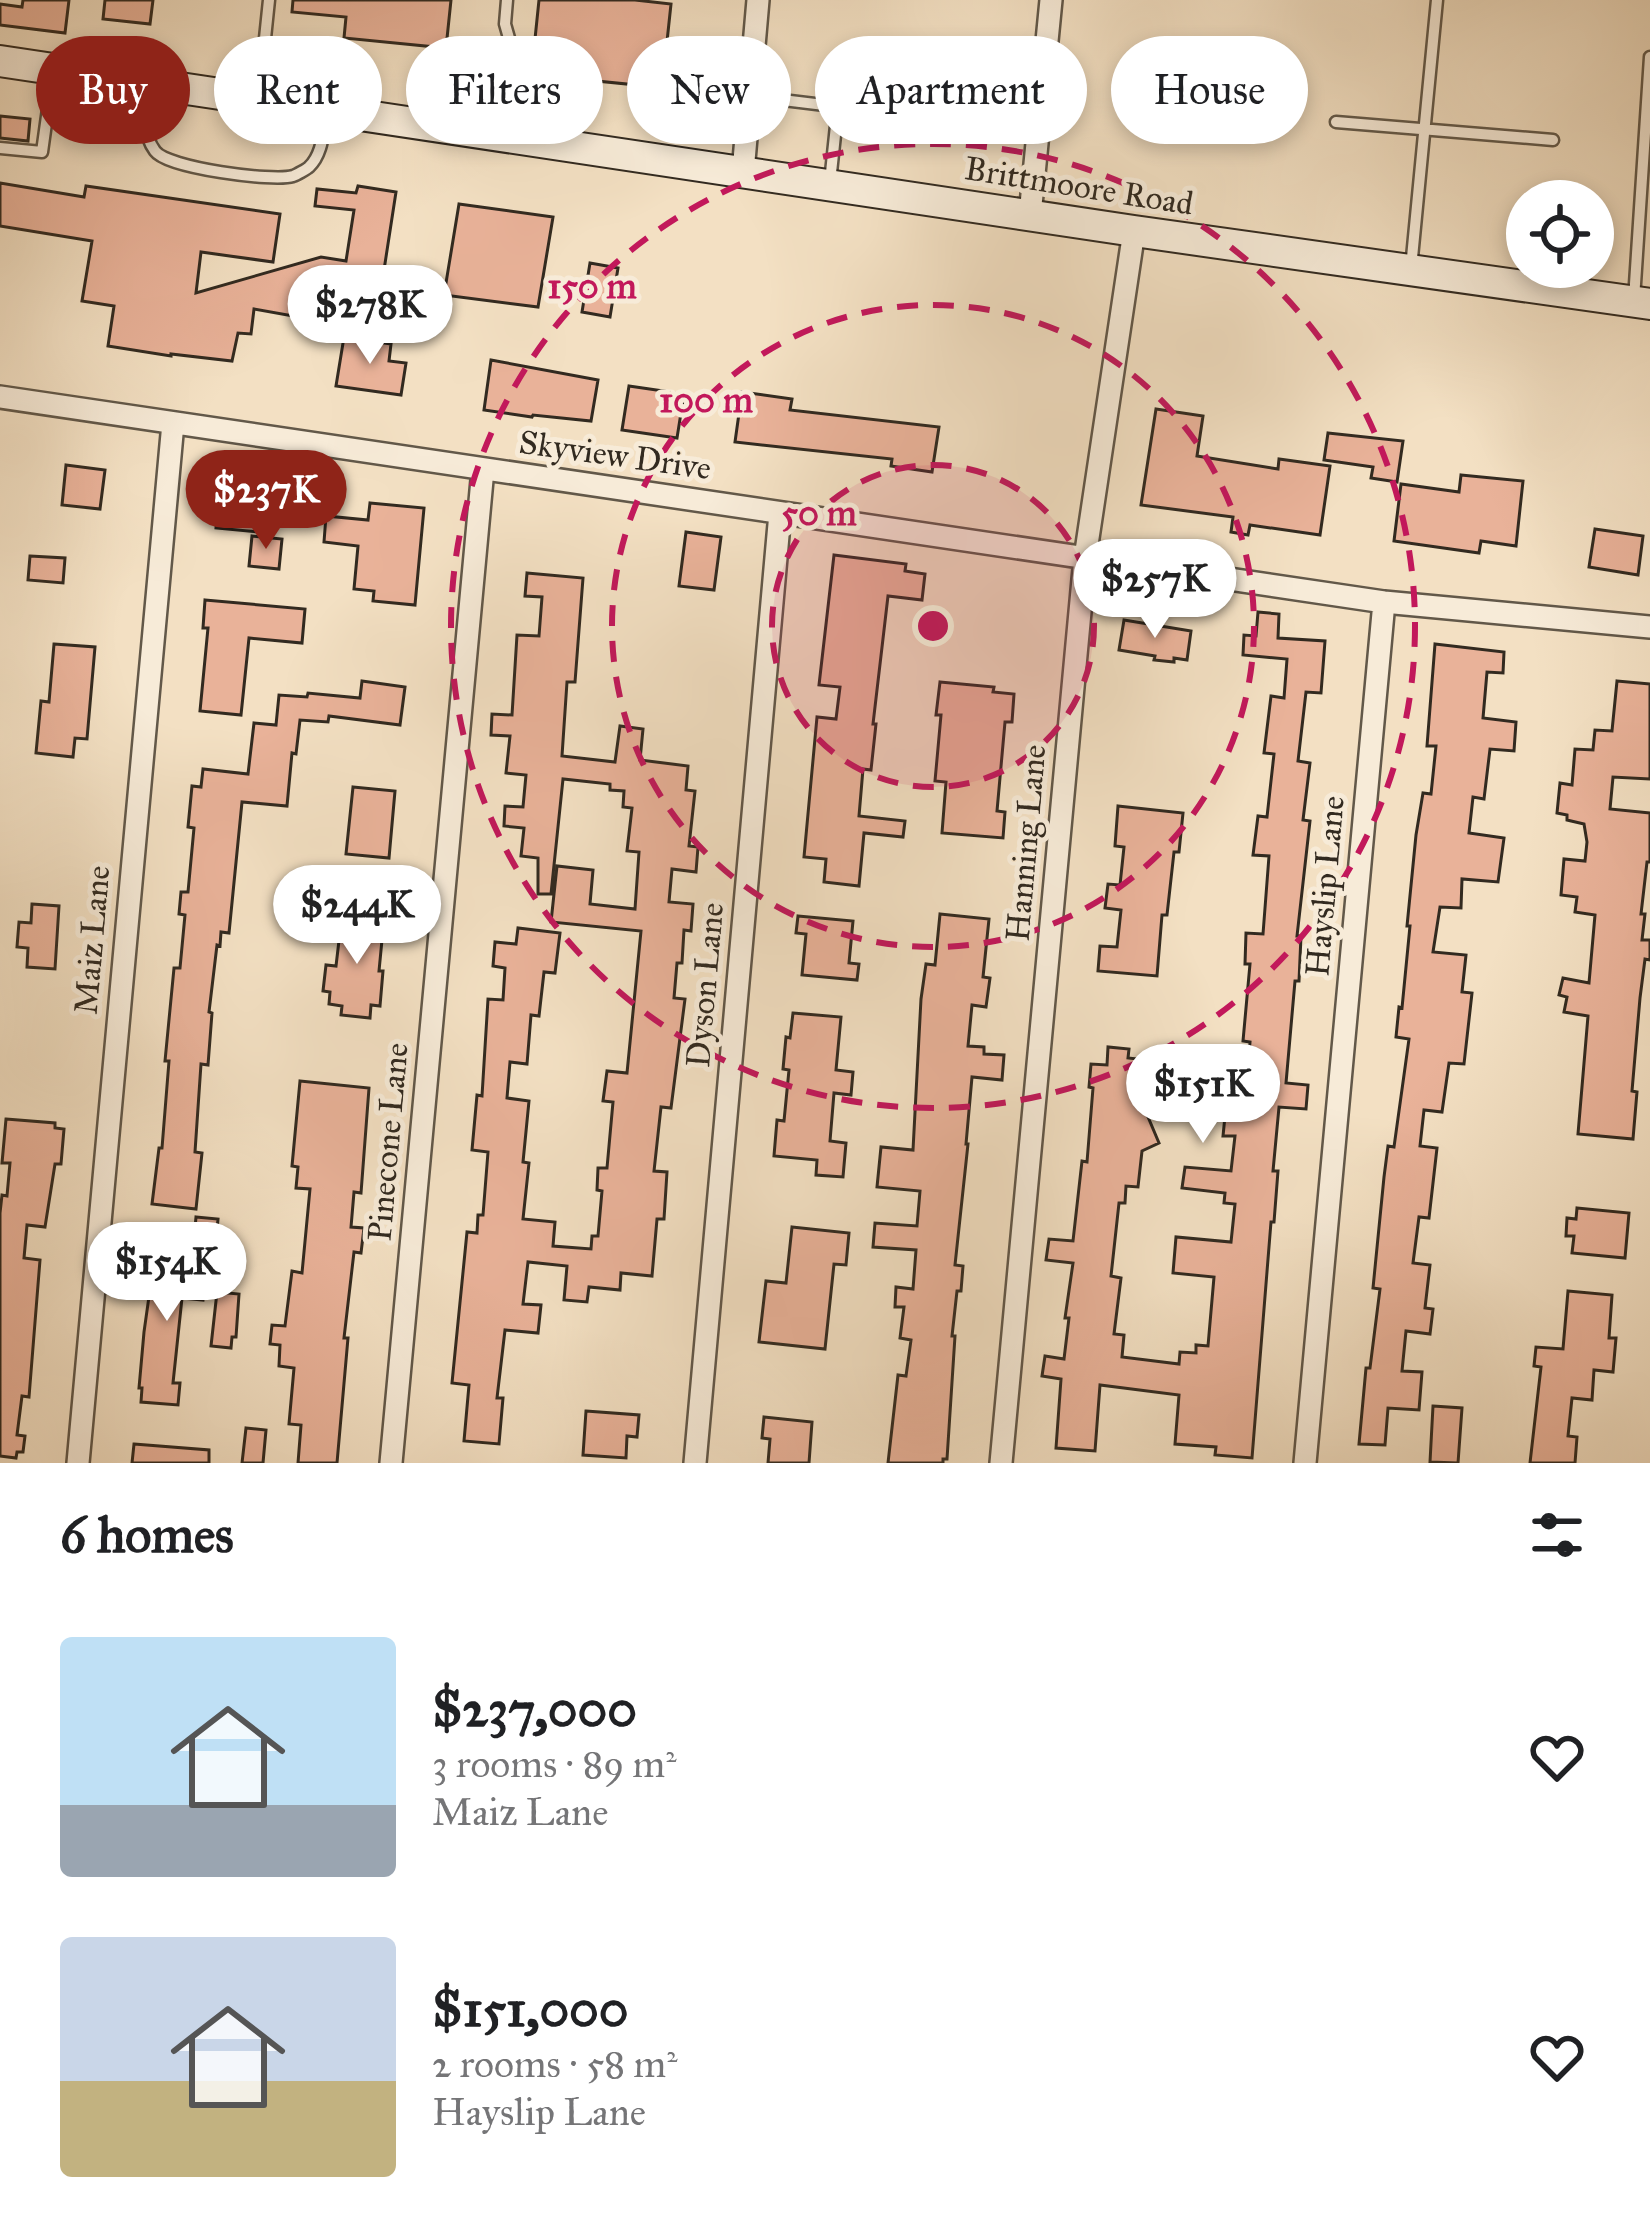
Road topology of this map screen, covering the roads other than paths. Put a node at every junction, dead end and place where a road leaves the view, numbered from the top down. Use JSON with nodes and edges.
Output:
{"nodes":[{"id":1,"x":269,"y":0,"type":"edge"},
{"id":2,"x":508,"y":0,"type":"edge"},
{"id":3,"x":758,"y":0,"type":"edge"},
{"id":4,"x":1051,"y":0,"type":"edge"},
{"id":5,"x":1437,"y":0,"type":"edge"},
{"id":6,"x":265,"y":36,"type":"edge"},
{"id":7,"x":508,"y":36,"type":"edge"},
{"id":8,"x":755,"y":36,"type":"edge"},
{"id":9,"x":1047,"y":36,"type":"edge"},
{"id":10,"x":1650,"y":57,"type":"edge"},
{"id":11,"x":0,"y":61,"type":"edge"},
{"id":12,"x":36,"y":66,"type":"edge"},
{"id":13,"x":1336,"y":122,"type":"dead end"},
{"id":14,"x":1425,"y":129,"type":"junction"},
{"id":15,"x":1552,"y":140,"type":"dead end"},
{"id":16,"x":43,"y":144,"type":"edge"},
{"id":17,"x":151,"y":144,"type":"edge"},
{"id":18,"x":321,"y":144,"type":"edge"},
{"id":19,"x":555,"y":144,"type":"edge"},
{"id":20,"x":746,"y":144,"type":"edge"},
{"id":21,"x":834,"y":144,"type":"edge"},
{"id":22,"x":1037,"y":144,"type":"edge"},
{"id":23,"x":0,"y":148,"type":"edge"},
{"id":24,"x":743,"y":172,"type":"junction"},
{"id":25,"x":829,"y":185,"type":"junction"},
{"id":26,"x":1030,"y":215,"type":"junction"},
{"id":27,"x":1134,"y":231,"type":"junction"},
{"id":28,"x":1644,"y":231,"type":"edge"},
{"id":29,"x":1411,"y":272,"type":"junction"},
{"id":30,"x":1642,"y":303,"type":"edge"},
{"id":31,"x":0,"y":397,"type":"edge"},
{"id":32,"x":172,"y":423,"type":"junction"},
{"id":33,"x":483,"y":469,"type":"junction"},
{"id":34,"x":780,"y":513,"type":"junction"},
{"id":35,"x":1085,"y":558,"type":"junction"},
{"id":36,"x":1384,"y":602,"type":"junction"},
{"id":37,"x":1650,"y":627,"type":"edge"},
{"id":38,"x":78,"y":1463,"type":"edge"},
{"id":39,"x":391,"y":1463,"type":"edge"},
{"id":40,"x":695,"y":1463,"type":"edge"},
{"id":41,"x":1000,"y":1463,"type":"edge"},
{"id":42,"x":1305,"y":1463,"type":"edge"}],
"edges":[{"from":1,"to":6,"type":"lane"},
{"from":2,"to":7,"type":"lane"},
{"from":3,"to":8,"type":"street"},
{"from":4,"to":9,"type":"street"},
{"from":5,"to":14,"type":"lane"},
{"from":10,"to":28,"type":"lane"},
{"from":11,"to":12,"type":"main road","name":"Brittmoore Road"},
{"from":13,"to":14,"type":"lane"},
{"from":14,"to":15,"type":"lane"},
{"from":14,"to":29,"type":"lane"},
{"from":16,"to":23,"type":"lane"},
{"from":17,"to":18,"type":"lane"},
{"from":19,"to":24,"type":"main road","name":"Brittmoore Road"},
{"from":20,"to":24,"type":"street"},
{"from":21,"to":25,"type":"lane"},
{"from":22,"to":26,"type":"street"},
{"from":24,"to":25,"type":"main road","name":"Brittmoore Road"},
{"from":25,"to":26,"type":"main road","name":"Brittmoore Road"},
{"from":26,"to":27,"type":"main road","name":"Brittmoore Road"},
{"from":27,"to":29,"type":"main road","name":"Brittmoore Road"},
{"from":27,"to":35,"type":"street","name":"Hanning Lane"},
{"from":28,"to":30,"type":"lane"},
{"from":29,"to":30,"type":"main road","name":"Brittmoore Road"},
{"from":31,"to":32,"type":"street","name":"Skyview Drive"},
{"from":32,"to":33,"type":"street","name":"Skyview Drive"},
{"from":32,"to":38,"type":"street","name":"Maiz Lane"},
{"from":33,"to":34,"type":"street","name":"Skyview Drive"},
{"from":33,"to":39,"type":"street","name":"Pinecone Lane"},
{"from":34,"to":35,"type":"street","name":"Skyview Drive"},
{"from":34,"to":40,"type":"street","name":"Dyson Lane"},
{"from":35,"to":36,"type":"street","name":"Skyview Drive"},
{"from":35,"to":41,"type":"street","name":"Hanning Lane"},
{"from":36,"to":37,"type":"street","name":"Skyview Drive"},
{"from":36,"to":42,"type":"street","name":"Hayslip Lane"}]}
